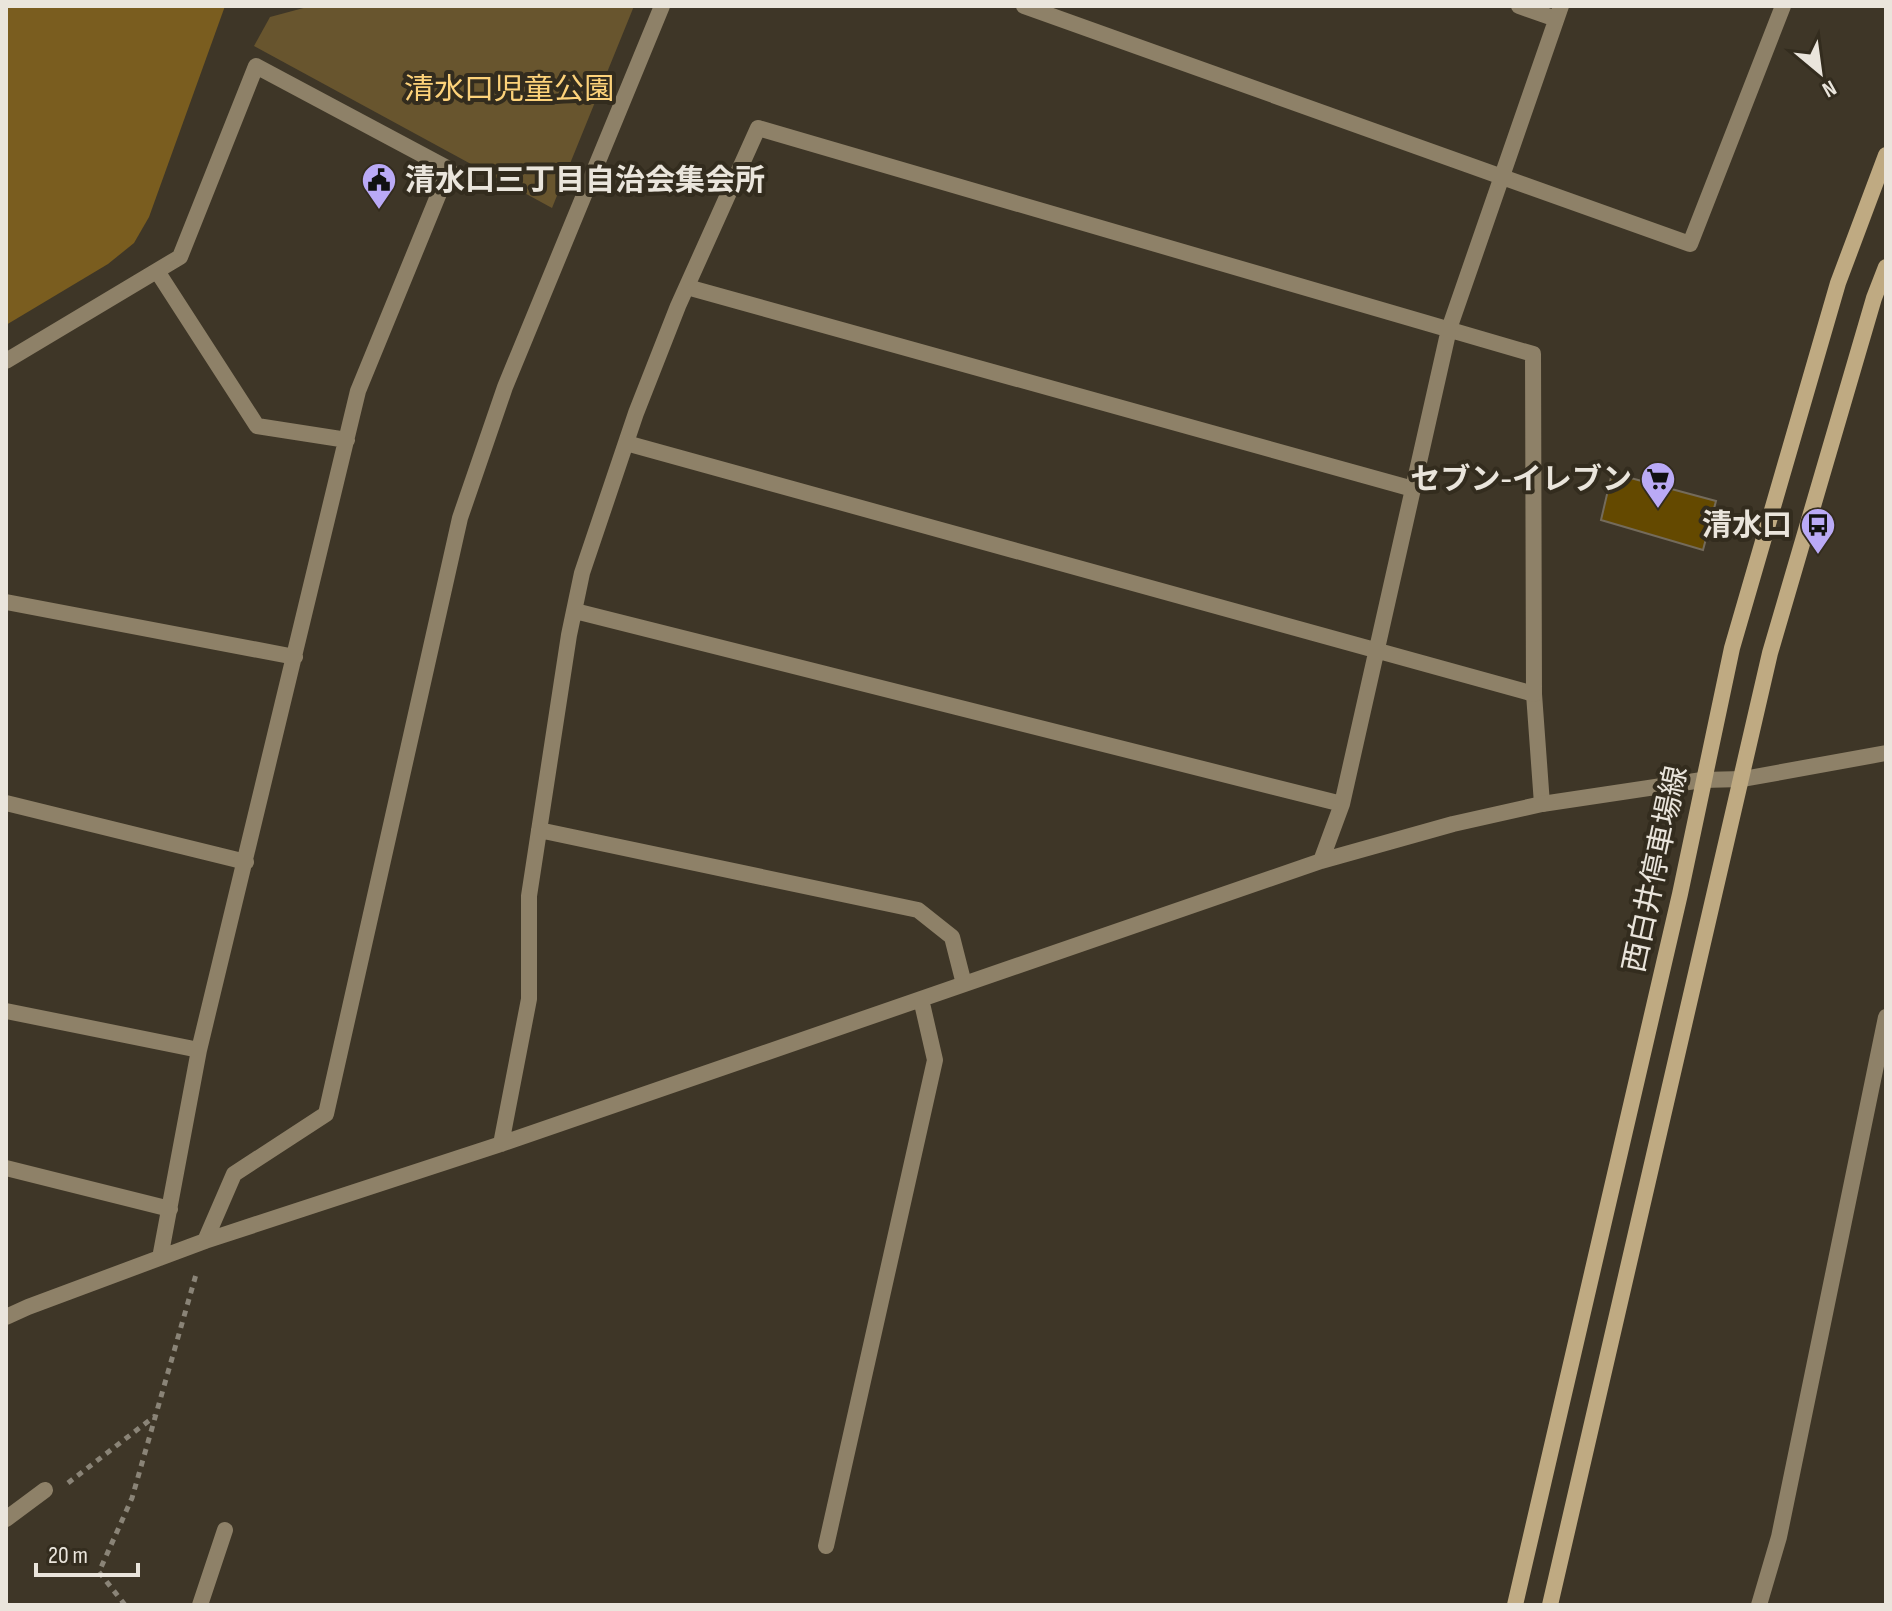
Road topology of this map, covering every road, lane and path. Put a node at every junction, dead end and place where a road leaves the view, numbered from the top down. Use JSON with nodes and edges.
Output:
{"nodes":[{"id":1,"x":662,"y":6,"type":"edge"},
{"id":2,"x":1024,"y":6,"type":"edge"},
{"id":3,"x":1519,"y":6,"type":"edge"},
{"id":4,"x":1783,"y":6,"type":"edge"},
{"id":5,"x":1559,"y":13,"type":"edge"},
{"id":6,"x":1886,"y":155,"type":"edge"},
{"id":7,"x":1500,"y":176,"type":"junction"},
{"id":8,"x":1886,"y":267,"type":"edge"},
{"id":9,"x":157,"y":271,"type":"junction"},
{"id":10,"x":687,"y":287,"type":"junction"},
{"id":11,"x":1449,"y":329,"type":"junction"},
{"id":12,"x":6,"y":361,"type":"edge"},
{"id":13,"x":347,"y":440,"type":"junction"},
{"id":14,"x":626,"y":443,"type":"junction"},
{"id":15,"x":1413,"y":489,"type":"junction"},
{"id":16,"x":6,"y":602,"type":"edge"},
{"id":17,"x":575,"y":611,"type":"junction"},
{"id":18,"x":1377,"y":650,"type":"junction"},
{"id":19,"x":295,"y":657,"type":"junction"},
{"id":20,"x":1534,"y":694,"type":"junction"},
{"id":21,"x":1886,"y":753,"type":"edge"},
{"id":22,"x":1743,"y":779,"type":"junction"},
{"id":23,"x":1702,"y":780,"type":"junction"},
{"id":24,"x":6,"y":803,"type":"edge"},
{"id":25,"x":1342,"y":804,"type":"junction"},
{"id":26,"x":1542,"y":804,"type":"junction"},
{"id":27,"x":539,"y":830,"type":"junction"},
{"id":28,"x":1321,"y":861,"type":"junction"},
{"id":29,"x":246,"y":862,"type":"junction"},
{"id":30,"x":964,"y":984,"type":"junction"},
{"id":31,"x":921,"y":999,"type":"junction"},
{"id":32,"x":6,"y":1011,"type":"edge"},
{"id":33,"x":1886,"y":1017,"type":"edge"},
{"id":34,"x":199,"y":1050,"type":"junction"},
{"id":35,"x":501,"y":1144,"type":"junction"},
{"id":36,"x":6,"y":1168,"type":"edge"},
{"id":37,"x":170,"y":1209,"type":"junction"},
{"id":38,"x":205,"y":1241,"type":"junction"},
{"id":39,"x":160,"y":1258,"type":"junction"},
{"id":40,"x":6,"y":1317,"type":"edge"},
{"id":41,"x":155,"y":1416,"type":"junction"},
{"id":42,"x":45,"y":1490,"type":"joint"},
{"id":43,"x":6,"y":1519,"type":"edge"},
{"id":44,"x":225,"y":1530,"type":"dead end"},
{"id":45,"x":826,"y":1546,"type":"dead end"},
{"id":46,"x":125,"y":1605,"type":"edge"},
{"id":47,"x":200,"y":1605,"type":"edge"},
{"id":48,"x":1515,"y":1605,"type":"edge"},
{"id":49,"x":1550,"y":1605,"type":"edge"},
{"id":50,"x":1759,"y":1605,"type":"edge"}],
"edges":[{"from":1,"to":38,"type":"street"},
{"from":2,"to":7,"type":"street"},
{"from":3,"to":5,"type":"street"},
{"from":4,"to":7,"type":"street"},
{"from":5,"to":7,"type":"street"},
{"from":6,"to":23,"type":"main road","name":"西白井停車場線"},
{"from":7,"to":11,"type":"street"},
{"from":8,"to":22,"type":"main road","name":"西白井停車場線"},
{"from":9,"to":12,"type":"street"},
{"from":9,"to":13,"type":"street"},
{"from":9,"to":13,"type":"street"},
{"from":10,"to":11,"type":"street"},
{"from":10,"to":14,"type":"street"},
{"from":10,"to":15,"type":"street"},
{"from":11,"to":15,"type":"street"},
{"from":11,"to":20,"type":"street"},
{"from":13,"to":19,"type":"street"},
{"from":14,"to":17,"type":"street"},
{"from":14,"to":18,"type":"street"},
{"from":15,"to":18,"type":"street"},
{"from":16,"to":19,"type":"street"},
{"from":17,"to":25,"type":"street"},
{"from":17,"to":27,"type":"street"},
{"from":18,"to":20,"type":"street"},
{"from":18,"to":25,"type":"street"},
{"from":19,"to":29,"type":"street"},
{"from":20,"to":26,"type":"street"},
{"from":21,"to":22,"type":"street"},
{"from":22,"to":23,"type":"street"},
{"from":22,"to":49,"type":"main road","name":"西白井停車場線"},
{"from":23,"to":26,"type":"street"},
{"from":23,"to":48,"type":"main road","name":"西白井停車場線"},
{"from":24,"to":29,"type":"street"},
{"from":25,"to":28,"type":"street"},
{"from":26,"to":28,"type":"street"},
{"from":27,"to":30,"type":"street"},
{"from":27,"to":35,"type":"street"},
{"from":28,"to":30,"type":"street"},
{"from":29,"to":34,"type":"street"},
{"from":30,"to":31,"type":"street"},
{"from":31,"to":35,"type":"street"},
{"from":31,"to":45,"type":"street"},
{"from":32,"to":34,"type":"street"},
{"from":33,"to":50,"type":"street"},
{"from":34,"to":37,"type":"street"},
{"from":35,"to":38,"type":"street"},
{"from":36,"to":37,"type":"street"},
{"from":37,"to":39,"type":"street"},
{"from":38,"to":39,"type":"street"},
{"from":38,"to":41,"type":"path"},
{"from":39,"to":40,"type":"street"},
{"from":41,"to":42,"type":"path"},
{"from":41,"to":46,"type":"path"},
{"from":42,"to":43,"type":"street"},
{"from":44,"to":47,"type":"street"}]}
